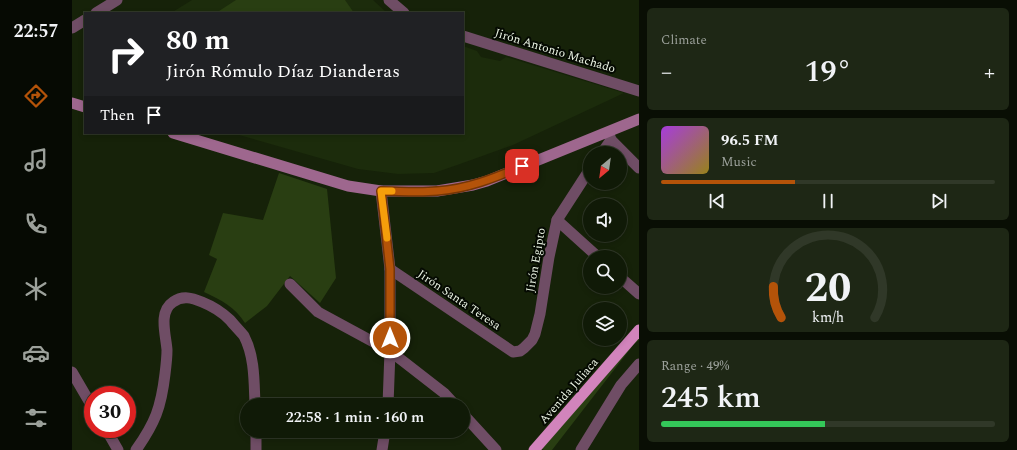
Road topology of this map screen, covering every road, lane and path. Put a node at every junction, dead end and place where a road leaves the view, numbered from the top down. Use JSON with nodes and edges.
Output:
{"nodes":[{"id":1,"x":390,"y":0,"type":"edge"},
{"id":2,"x":112,"y":2,"type":"edge"},
{"id":3,"x":97,"y":12,"type":"edge"},
{"id":4,"x":403,"y":12,"type":"edge"},
{"id":5,"x":84,"y":21,"type":"edge"},
{"id":6,"x":72,"y":28,"type":"edge"},
{"id":7,"x":464,"y":36,"type":"edge"},
{"id":8,"x":639,"y":91,"type":"edge"},
{"id":9,"x":72,"y":103,"type":"edge"},
{"id":10,"x":84,"y":107,"type":"edge"},
{"id":11,"x":639,"y":119,"type":"edge"},
{"id":12,"x":175,"y":134,"type":"edge"},
{"id":13,"x":609,"y":136,"type":"junction"},
{"id":14,"x":605,"y":146,"type":"edge"},
{"id":15,"x":639,"y":168,"type":"edge"},
{"id":16,"x":583,"y":178,"type":"edge"},
{"id":17,"x":381,"y":191,"type":"junction"},
{"id":18,"x":557,"y":220,"type":"junction"},
{"id":19,"x":590,"y":250,"type":"edge"},
{"id":20,"x":390,"y":269,"type":"junction"},
{"id":21,"x":627,"y":283,"type":"edge"},
{"id":22,"x":290,"y":284,"type":"dead end"},
{"id":23,"x":639,"y":294,"type":"edge"},
{"id":24,"x":639,"y":330,"type":"edge"},
{"id":25,"x":390,"y":351,"type":"junction"},
{"id":26,"x":513,"y":352,"type":"joint"},
{"id":27,"x":639,"y":364,"type":"edge"},
{"id":28,"x":72,"y":372,"type":"edge"},
{"id":29,"x":84,"y":393,"type":"edge"},
{"id":30,"x":255,"y":398,"type":"edge"},
{"id":31,"x":388,"y":398,"type":"edge"},
{"id":32,"x":449,"y":398,"type":"edge"},
{"id":33,"x":470,"y":422,"type":"edge"},
{"id":34,"x":111,"y":438,"type":"edge"},
{"id":35,"x":256,"y":438,"type":"edge"},
{"id":36,"x":384,"y":438,"type":"edge"},
{"id":37,"x":118,"y":450,"type":"edge"},
{"id":38,"x":136,"y":450,"type":"edge"},
{"id":39,"x":256,"y":450,"type":"edge"},
{"id":40,"x":382,"y":450,"type":"edge"},
{"id":41,"x":496,"y":450,"type":"edge"},
{"id":42,"x":534,"y":450,"type":"edge"},
{"id":43,"x":581,"y":450,"type":"edge"}],
"edges":[{"from":1,"to":4,"type":"street"},
{"from":2,"to":3,"type":"street"},
{"from":5,"to":6,"type":"street"},
{"from":7,"to":8,"type":"street","name":"Jirón Antonio Machado"},
{"from":9,"to":10,"type":"main road"},
{"from":11,"to":13,"type":"main road"},
{"from":12,"to":17,"type":"main road"},
{"from":13,"to":14,"type":"street"},
{"from":13,"to":15,"type":"street"},
{"from":13,"to":17,"type":"main road"},
{"from":16,"to":18,"type":"street","name":"Jirón Egipto"},
{"from":17,"to":20,"type":"street"},
{"from":18,"to":19,"type":"street"},
{"from":18,"to":26,"type":"street","name":"Jirón Egipto"},
{"from":20,"to":25,"type":"street"},
{"from":20,"to":26,"type":"street","name":"Jirón Santa Teresa"},
{"from":21,"to":23,"type":"street"},
{"from":22,"to":25,"type":"street"},
{"from":24,"to":42,"type":"highway","name":"Avenida Juliaca"},
{"from":25,"to":31,"type":"street"},
{"from":25,"to":32,"type":"street"},
{"from":27,"to":43,"type":"street"},
{"from":28,"to":29,"type":"street"},
{"from":30,"to":38,"type":"street"},
{"from":33,"to":41,"type":"street"},
{"from":34,"to":37,"type":"street"},
{"from":35,"to":39,"type":"street"},
{"from":36,"to":40,"type":"street"}]}
